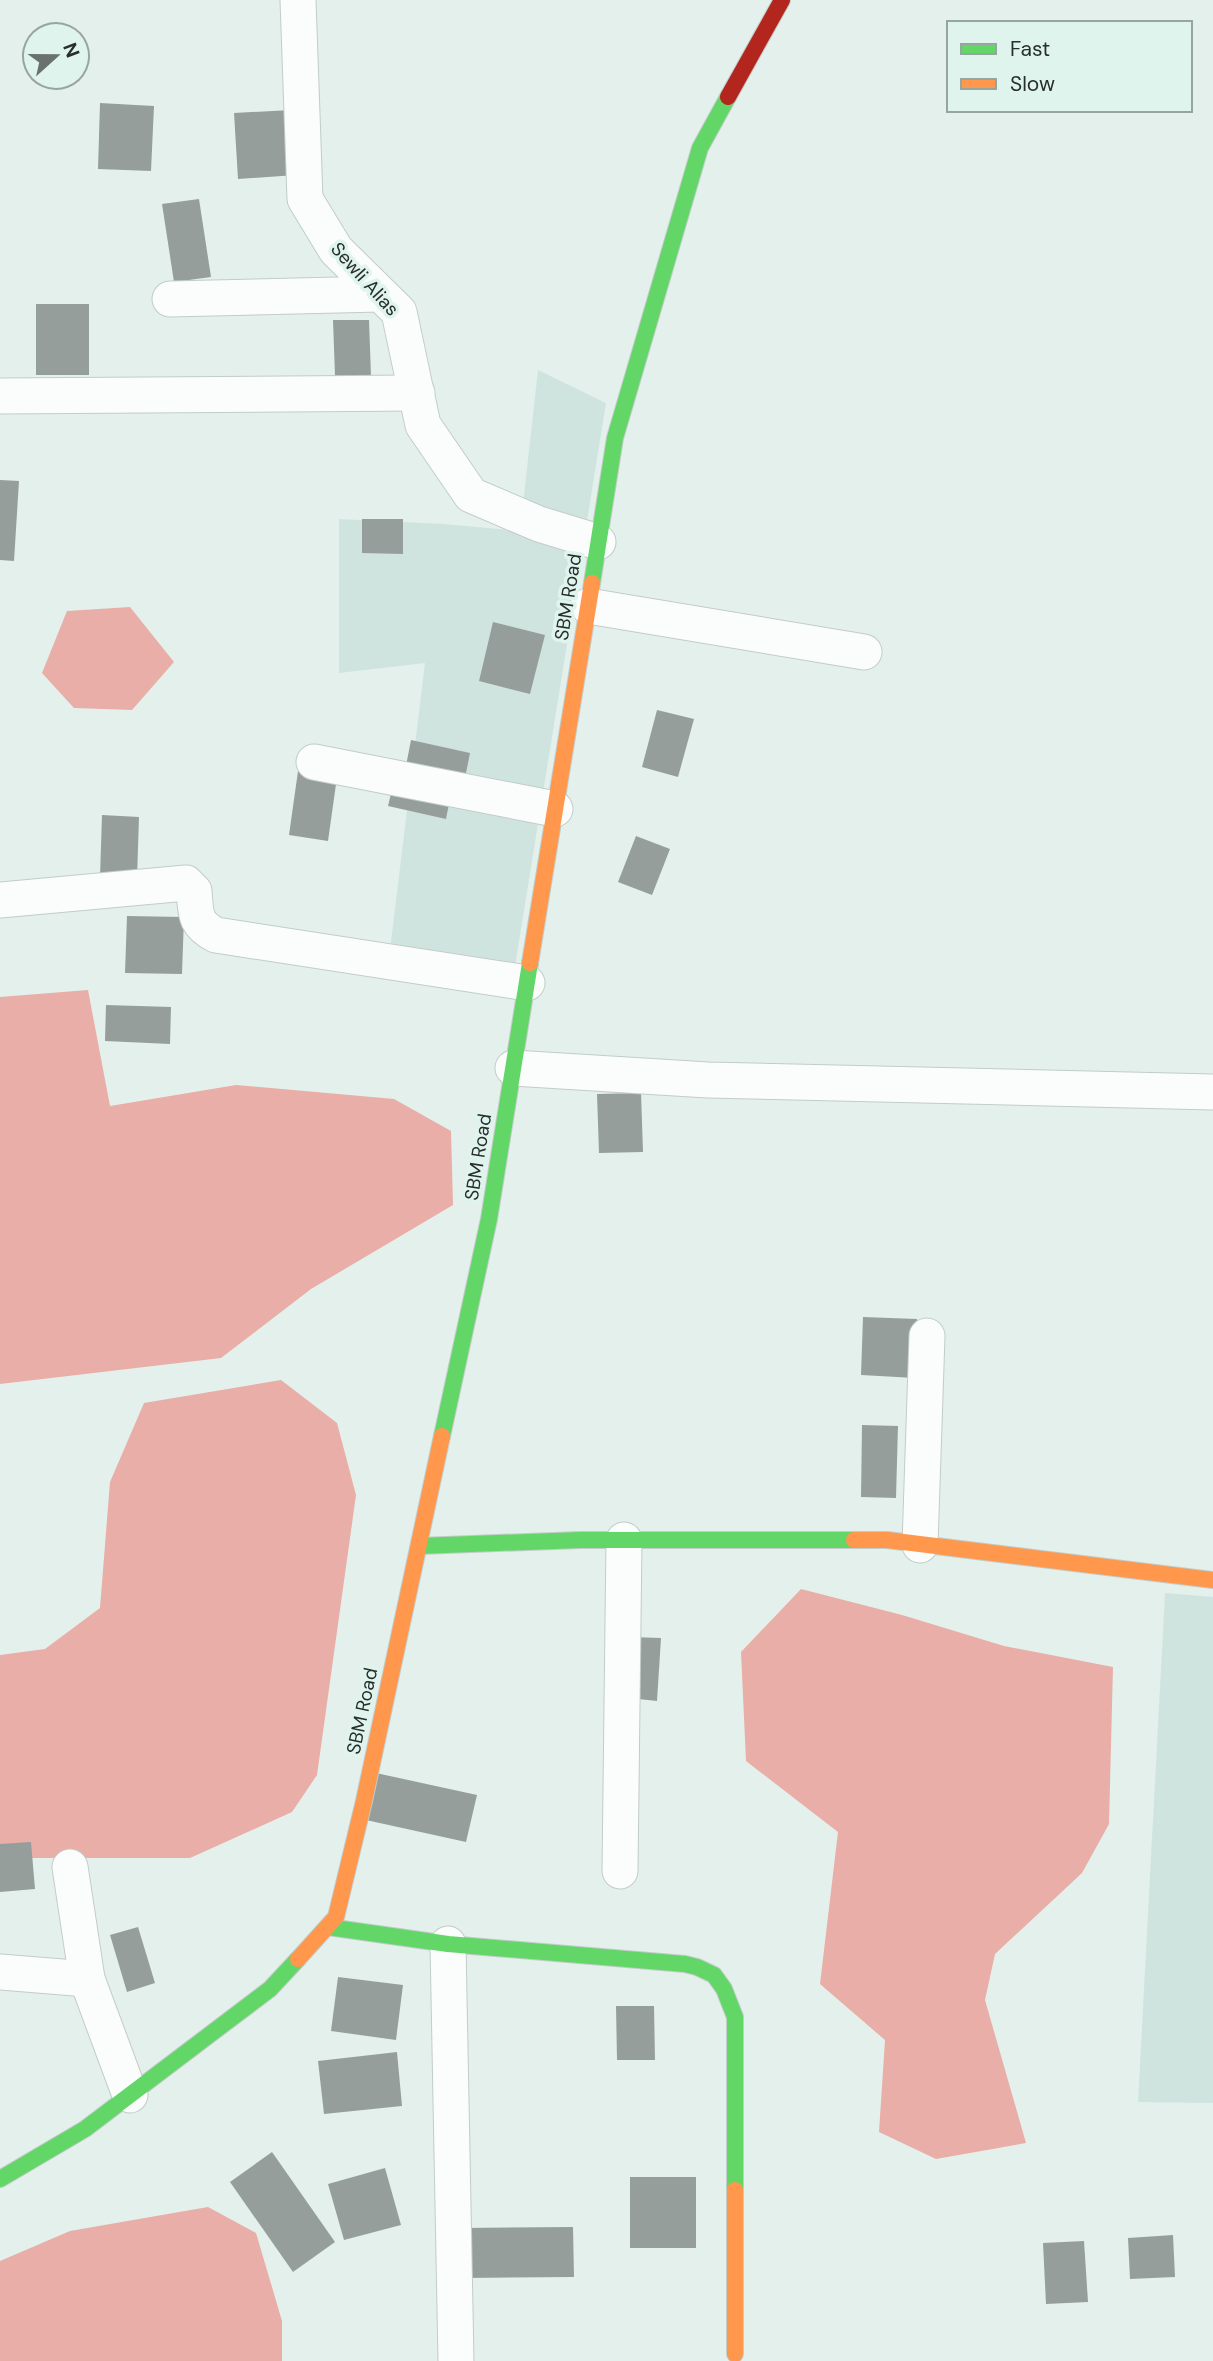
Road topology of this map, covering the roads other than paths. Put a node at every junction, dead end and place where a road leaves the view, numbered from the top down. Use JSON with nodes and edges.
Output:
{"nodes":[{"id":1,"x":299,"y":0,"type":"edge"},
{"id":2,"x":782,"y":0,"type":"edge"},
{"id":3,"x":380,"y":294,"type":"junction"},
{"id":4,"x":170,"y":299,"type":"dead end"},
{"id":5,"x":417,"y":393,"type":"junction"},
{"id":6,"x":0,"y":396,"type":"edge"},
{"id":7,"x":598,"y":542,"type":"junction"},
{"id":8,"x":588,"y":606,"type":"junction"},
{"id":9,"x":864,"y":652,"type":"dead end"},
{"id":10,"x":314,"y":762,"type":"dead end"},
{"id":11,"x":555,"y":809,"type":"junction"},
{"id":12,"x":0,"y":900,"type":"edge"},
{"id":13,"x":527,"y":983,"type":"junction"},
{"id":14,"x":513,"y":1068,"type":"junction"},
{"id":15,"x":1213,"y":1092,"type":"edge"},
{"id":16,"x":928,"y":1336,"type":"dead end"},
{"id":17,"x":624,"y":1540,"type":"junction"},
{"id":18,"x":419,"y":1545,"type":"junction"},
{"id":19,"x":920,"y":1545,"type":"junction"},
{"id":20,"x":1213,"y":1580,"type":"edge"},
{"id":21,"x":70,"y":1867,"type":"dead end"},
{"id":22,"x":620,"y":1871,"type":"dead end"},
{"id":23,"x":328,"y":1927,"type":"junction"},
{"id":24,"x":448,"y":1944,"type":"junction"},
{"id":25,"x":0,"y":1972,"type":"edge"},
{"id":26,"x":87,"y":1979,"type":"junction"},
{"id":27,"x":130,"y":2095,"type":"junction"},
{"id":28,"x":0,"y":2179,"type":"edge"},
{"id":29,"x":736,"y":2354,"type":"dead end"},
{"id":30,"x":456,"y":2361,"type":"edge"}],
"edges":[{"from":1,"to":3,"type":"street","name":"Sewli Alias"},
{"from":2,"to":7,"type":"street","name":"SBM Road"},
{"from":3,"to":4,"type":"street"},
{"from":3,"to":5,"type":"street","name":"Sewli Alias"},
{"from":5,"to":6,"type":"street"},
{"from":5,"to":7,"type":"street","name":"Sewli Alias"},
{"from":7,"to":8,"type":"street","name":"SBM Road"},
{"from":8,"to":9,"type":"street"},
{"from":8,"to":11,"type":"street","name":"SBM Road"},
{"from":10,"to":11,"type":"street"},
{"from":11,"to":13,"type":"street","name":"SBM Road"},
{"from":12,"to":13,"type":"street"},
{"from":13,"to":14,"type":"street","name":"SBM Road"},
{"from":14,"to":15,"type":"street"},
{"from":14,"to":18,"type":"street","name":"SBM Road"},
{"from":16,"to":19,"type":"street"},
{"from":17,"to":18,"type":"street"},
{"from":17,"to":19,"type":"street"},
{"from":17,"to":22,"type":"street"},
{"from":18,"to":23,"type":"street","name":"SBM Road"},
{"from":19,"to":20,"type":"street"},
{"from":21,"to":26,"type":"street"},
{"from":23,"to":24,"type":"street"},
{"from":23,"to":27,"type":"street","name":"SBM Road"},
{"from":24,"to":29,"type":"street"},
{"from":24,"to":30,"type":"street"},
{"from":25,"to":26,"type":"street"},
{"from":26,"to":27,"type":"street"},
{"from":27,"to":28,"type":"street","name":"SBM Road"}]}
